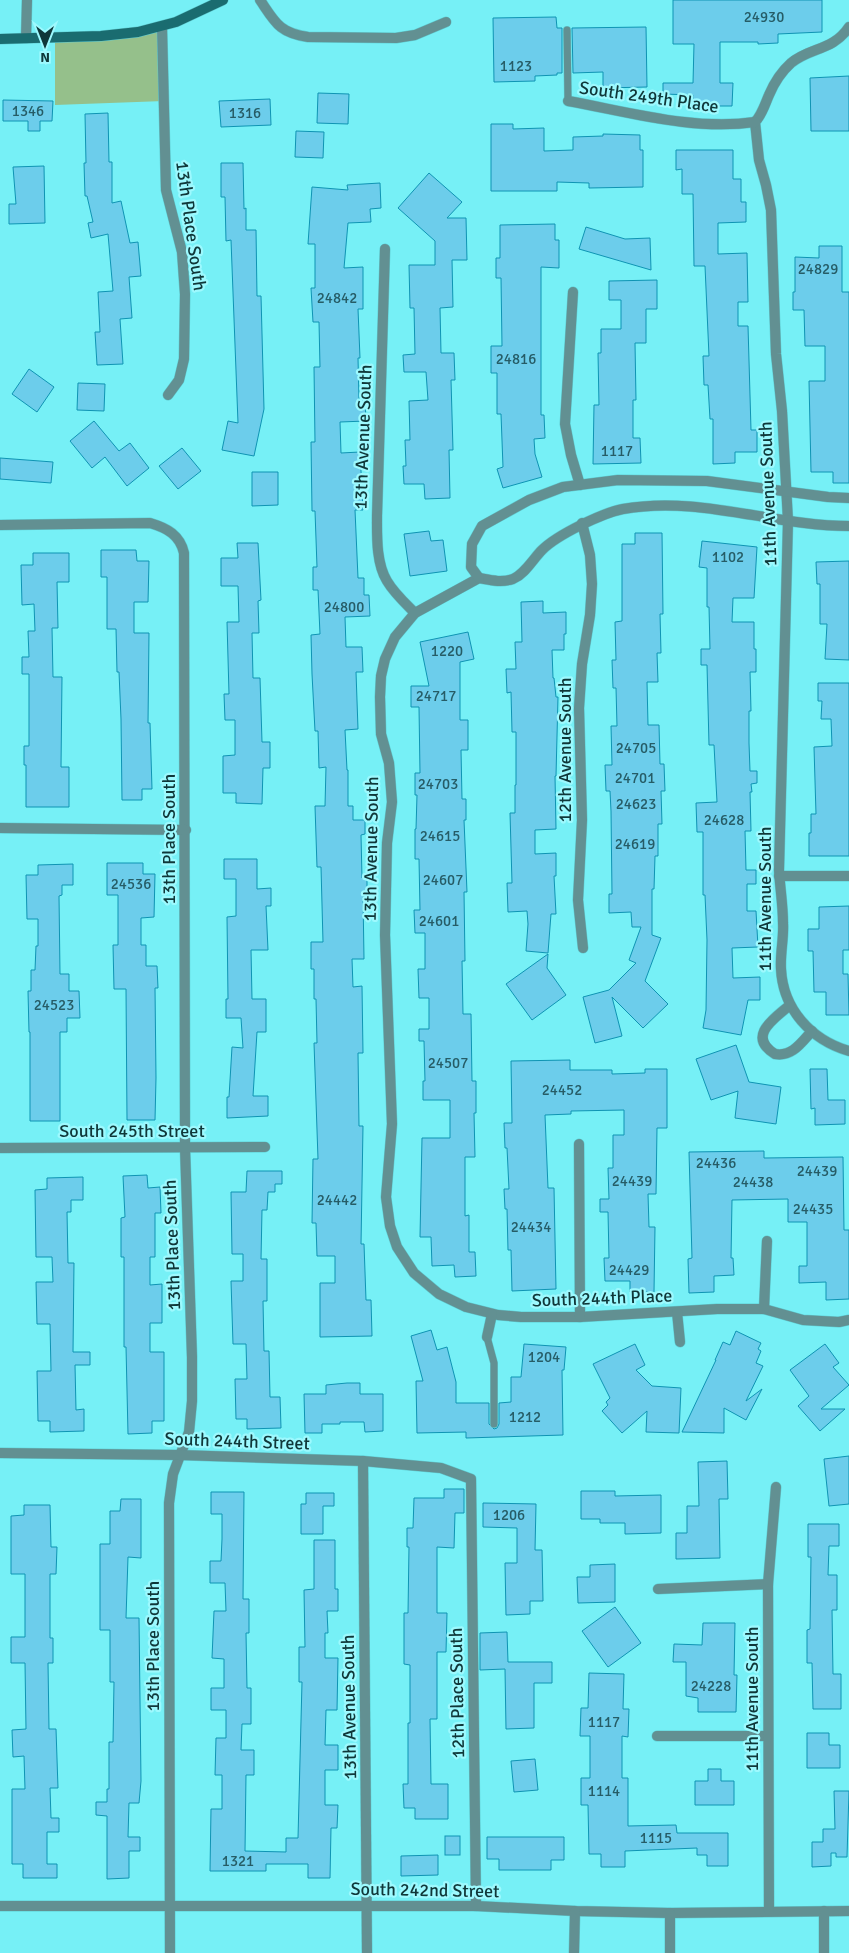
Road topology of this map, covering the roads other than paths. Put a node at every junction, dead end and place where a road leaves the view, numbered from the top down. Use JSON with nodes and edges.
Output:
{"nodes":[{"id":1,"x":27,"y":0,"type":"edge"},
{"id":2,"x":223,"y":0,"type":"edge"},
{"id":3,"x":260,"y":0,"type":"edge"},
{"id":4,"x":446,"y":22,"type":"dead end"},
{"id":5,"x":162,"y":26,"type":"junction"},
{"id":6,"x":849,"y":27,"type":"edge"},
{"id":7,"x":567,"y":30,"type":"dead end"},
{"id":8,"x":0,"y":38,"type":"edge"},
{"id":9,"x":26,"y":38,"type":"junction"},
{"id":10,"x":568,"y":101,"type":"joint"},
{"id":11,"x":755,"y":122,"type":"junction"},
{"id":12,"x":385,"y":249,"type":"dead end"},
{"id":13,"x":573,"y":292,"type":"dead end"},
{"id":14,"x":168,"y":395,"type":"dead end"},
{"id":15,"x":580,"y":485,"type":"junction"},
{"id":16,"x":786,"y":491,"type":"junction"},
{"id":17,"x":849,"y":498,"type":"edge"},
{"id":18,"x":788,"y":521,"type":"junction"},
{"id":19,"x":582,"y":523,"type":"junction"},
{"id":20,"x":0,"y":525,"type":"edge"},
{"id":21,"x":849,"y":526,"type":"edge"},
{"id":22,"x":479,"y":578,"type":"junction"},
{"id":23,"x":415,"y":613,"type":"junction"},
{"id":24,"x":0,"y":828,"type":"edge"},
{"id":25,"x":186,"y":830,"type":"junction"},
{"id":26,"x":779,"y":876,"type":"junction"},
{"id":27,"x":849,"y":876,"type":"edge"},
{"id":28,"x":583,"y":948,"type":"dead end"},
{"id":29,"x":790,"y":1005,"type":"junction"},
{"id":30,"x":812,"y":1031,"type":"junction"},
{"id":31,"x":849,"y":1051,"type":"edge"},
{"id":32,"x":579,"y":1144,"type":"dead end"},
{"id":33,"x":265,"y":1147,"type":"dead end"},
{"id":34,"x":0,"y":1148,"type":"edge"},
{"id":35,"x":185,"y":1148,"type":"junction"},
{"id":36,"x":391,"y":1232,"type":"joint"},
{"id":37,"x":767,"y":1241,"type":"dead end"},
{"id":38,"x":764,"y":1309,"type":"junction"},
{"id":39,"x":677,"y":1312,"type":"junction"},
{"id":40,"x":492,"y":1314,"type":"junction"},
{"id":41,"x":580,"y":1317,"type":"junction"},
{"id":42,"x":849,"y":1320,"type":"edge"},
{"id":43,"x":487,"y":1337,"type":"joint"},
{"id":44,"x":680,"y":1342,"type":"dead end"},
{"id":45,"x":494,"y":1424,"type":"dead end"},
{"id":46,"x":0,"y":1453,"type":"edge"},
{"id":47,"x":180,"y":1455,"type":"junction"},
{"id":48,"x":363,"y":1461,"type":"junction"},
{"id":49,"x":471,"y":1479,"type":"joint"},
{"id":50,"x":776,"y":1487,"type":"dead end"},
{"id":51,"x":768,"y":1584,"type":"junction"},
{"id":52,"x":658,"y":1588,"type":"dead end"},
{"id":53,"x":657,"y":1736,"type":"dead end"},
{"id":54,"x":768,"y":1736,"type":"junction"},
{"id":55,"x":0,"y":1906,"type":"edge"},
{"id":56,"x":169,"y":1906,"type":"junction"},
{"id":57,"x":367,"y":1906,"type":"junction"},
{"id":58,"x":476,"y":1906,"type":"junction"},
{"id":59,"x":575,"y":1911,"type":"junction"},
{"id":60,"x":769,"y":1911,"type":"junction"},
{"id":61,"x":824,"y":1911,"type":"junction"},
{"id":62,"x":849,"y":1911,"type":"edge"},
{"id":63,"x":670,"y":1913,"type":"junction"},
{"id":64,"x":170,"y":1953,"type":"edge"},
{"id":65,"x":367,"y":1953,"type":"edge"},
{"id":66,"x":574,"y":1953,"type":"edge"},
{"id":67,"x":670,"y":1953,"type":"edge"},
{"id":68,"x":824,"y":1953,"type":"edge"}],
"edges":[{"from":1,"to":9,"type":"street"},
{"from":2,"to":5,"type":"street"},
{"from":3,"to":4,"type":"street"},
{"from":5,"to":9,"type":"street"},
{"from":5,"to":14,"type":"street","name":"13th Place South"},
{"from":6,"to":11,"type":"street"},
{"from":7,"to":10,"type":"lane"},
{"from":8,"to":9,"type":"street"},
{"from":10,"to":11,"type":"street","name":"South 249th Place"},
{"from":11,"to":16,"type":"street","name":"11th Avenue South"},
{"from":12,"to":23,"type":"street","name":"13th Avenue South"},
{"from":13,"to":15,"type":"street"},
{"from":15,"to":16,"type":"street"},
{"from":15,"to":22,"type":"street"},
{"from":16,"to":17,"type":"street"},
{"from":16,"to":18,"type":"street","name":"11th Avenue South"},
{"from":18,"to":19,"type":"street"},
{"from":18,"to":21,"type":"street"},
{"from":18,"to":26,"type":"street","name":"11th Avenue South"},
{"from":19,"to":22,"type":"street"},
{"from":19,"to":28,"type":"street","name":"12th Avenue South"},
{"from":20,"to":25,"type":"street","name":"13th Place South"},
{"from":22,"to":23,"type":"street"},
{"from":23,"to":36,"type":"street","name":"13th Avenue South"},
{"from":24,"to":25,"type":"street"},
{"from":25,"to":35,"type":"street","name":"13th Place South"},
{"from":26,"to":27,"type":"street"},
{"from":26,"to":29,"type":"street","name":"11th Avenue South"},
{"from":29,"to":30,"type":"street","name":"11th Avenue South"},
{"from":29,"to":30,"type":"street"},
{"from":30,"to":31,"type":"street","name":"11th Avenue South"},
{"from":32,"to":41,"type":"street"},
{"from":33,"to":35,"type":"street","name":"South 245th Street"},
{"from":34,"to":35,"type":"street","name":"South 245th Street"},
{"from":35,"to":47,"type":"street","name":"13th Place South"},
{"from":36,"to":40,"type":"street","name":"South 244th Place"},
{"from":37,"to":38,"type":"street"},
{"from":38,"to":39,"type":"street","name":"South 244th Place"},
{"from":38,"to":42,"type":"street","name":"South 244th Place"},
{"from":39,"to":41,"type":"street","name":"South 244th Place"},
{"from":39,"to":44,"type":"street"},
{"from":40,"to":41,"type":"street","name":"South 244th Place"},
{"from":40,"to":43,"type":"street"},
{"from":43,"to":45,"type":"lane"},
{"from":46,"to":47,"type":"street","name":"South 244th Street"},
{"from":47,"to":48,"type":"street","name":"South 244th Street"},
{"from":47,"to":56,"type":"street","name":"13th Place South"},
{"from":48,"to":49,"type":"street","name":"South 244th Street"},
{"from":48,"to":57,"type":"street","name":"13th Avenue South"},
{"from":49,"to":58,"type":"street","name":"12th Place South"},
{"from":50,"to":51,"type":"street","name":"11th Avenue South"},
{"from":51,"to":52,"type":"street"},
{"from":51,"to":54,"type":"street","name":"11th Avenue South"},
{"from":53,"to":54,"type":"street"},
{"from":54,"to":60,"type":"street","name":"11th Avenue South"},
{"from":55,"to":56,"type":"street","name":"South 242nd Street"},
{"from":56,"to":57,"type":"street","name":"South 242nd Street"},
{"from":56,"to":64,"type":"street","name":"13th Place South"},
{"from":57,"to":58,"type":"street","name":"South 242nd Street"},
{"from":57,"to":65,"type":"street","name":"13th Avenue South"},
{"from":58,"to":59,"type":"street","name":"South 242nd Street"},
{"from":59,"to":63,"type":"street","name":"South 242nd Street"},
{"from":59,"to":66,"type":"street"},
{"from":60,"to":61,"type":"street","name":"South 242nd Street"},
{"from":60,"to":63,"type":"street","name":"South 242nd Street"},
{"from":61,"to":62,"type":"street","name":"South 242nd Street"},
{"from":61,"to":68,"type":"street"},
{"from":63,"to":67,"type":"street"}]}
